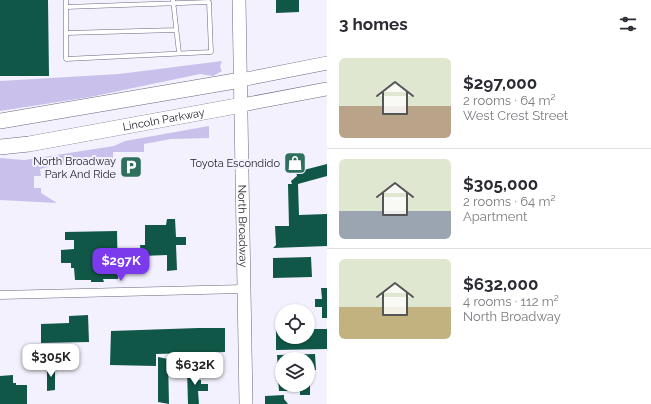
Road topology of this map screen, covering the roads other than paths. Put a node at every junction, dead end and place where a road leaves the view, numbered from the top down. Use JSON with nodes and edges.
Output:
{"nodes":[{"id":1,"x":66,"y":0,"type":"edge"},
{"id":2,"x":239,"y":0,"type":"edge"},
{"id":3,"x":173,"y":2,"type":"edge"},
{"id":4,"x":66,"y":7,"type":"junction"},
{"id":5,"x":176,"y":30,"type":"junction"},
{"id":6,"x":66,"y":33,"type":"junction"},
{"id":7,"x":179,"y":54,"type":"junction"},
{"id":8,"x":327,"y":63,"type":"edge"},
{"id":9,"x":241,"y":80,"type":"junction"},
{"id":10,"x":327,"y":89,"type":"edge"},
{"id":11,"x":242,"y":105,"type":"junction"},
{"id":12,"x":0,"y":121,"type":"edge"},
{"id":13,"x":0,"y":147,"type":"edge"},
{"id":14,"x":243,"y":289,"type":"junction"},
{"id":15,"x":0,"y":294,"type":"edge"},
{"id":16,"x":246,"y":404,"type":"edge"}],
"edges":[{"from":1,"to":4,"type":"lane"},
{"from":2,"to":9,"type":"main road","name":"North Broadway"},
{"from":3,"to":4,"type":"lane"},
{"from":3,"to":5,"type":"lane"},
{"from":3,"to":7,"type":"lane"},
{"from":4,"to":6,"type":"lane"},
{"from":5,"to":6,"type":"lane"},
{"from":5,"to":7,"type":"lane"},
{"from":6,"to":7,"type":"lane"},
{"from":8,"to":9,"type":"main road"},
{"from":9,"to":11,"type":"main road","name":"North Broadway"},
{"from":9,"to":12,"type":"highway"},
{"from":10,"to":11,"type":"main road","name":"Lincoln Parkway"},
{"from":11,"to":13,"type":"highway","name":"Lincoln Parkway"},
{"from":11,"to":14,"type":"main road","name":"North Broadway"},
{"from":14,"to":15,"type":"street"},
{"from":14,"to":16,"type":"main road","name":"North Broadway"}]}
